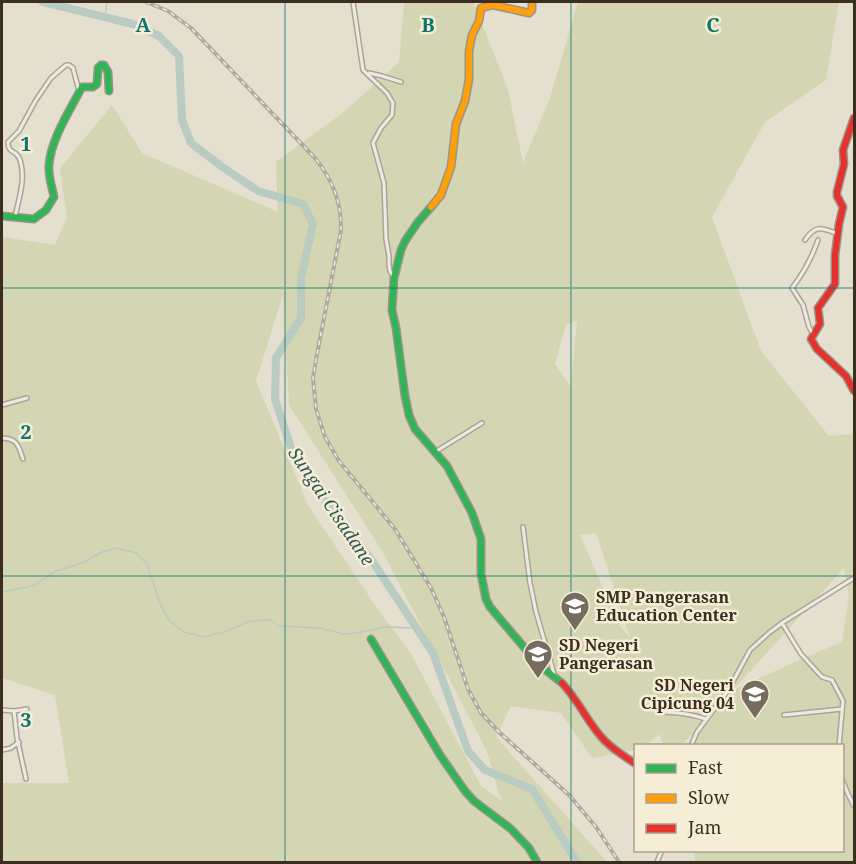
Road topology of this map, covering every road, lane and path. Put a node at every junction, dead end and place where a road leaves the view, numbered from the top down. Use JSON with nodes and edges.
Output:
{"nodes":[{"id":1,"x":353,"y":2,"type":"edge"},
{"id":2,"x":532,"y":2,"type":"edge"},
{"id":3,"x":367,"y":73,"type":"junction"},
{"id":4,"x":401,"y":82,"type":"dead end"},
{"id":5,"x":79,"y":91,"type":"junction"},
{"id":6,"x":109,"y":91,"type":"dead end"},
{"id":7,"x":855,"y":118,"type":"edge"},
{"id":8,"x":2,"y":216,"type":"edge"},
{"id":9,"x":15,"y":217,"type":"junction"},
{"id":10,"x":838,"y":234,"type":"junction"},
{"id":11,"x":805,"y":240,"type":"dead end"},
{"id":12,"x":818,"y":240,"type":"dead end"},
{"id":13,"x":394,"y":278,"type":"junction"},
{"id":14,"x":813,"y":335,"type":"junction"},
{"id":15,"x":855,"y":391,"type":"edge"},
{"id":16,"x":27,"y":398,"type":"dead end"},
{"id":17,"x":2,"y":405,"type":"edge"},
{"id":18,"x":482,"y":423,"type":"dead end"},
{"id":19,"x":2,"y":438,"type":"edge"},
{"id":20,"x":435,"y":452,"type":"junction"},
{"id":21,"x":23,"y":459,"type":"dead end"},
{"id":22,"x":523,"y":527,"type":"dead end"},
{"id":23,"x":855,"y":578,"type":"edge"},
{"id":24,"x":782,"y":623,"type":"junction"},
{"id":25,"x":371,"y":639,"type":"dead end"},
{"id":26,"x":556,"y":679,"type":"junction"},
{"id":27,"x":27,"y":709,"type":"dead end"},
{"id":28,"x":842,"y":709,"type":"junction"},
{"id":29,"x":2,"y":710,"type":"edge"},
{"id":30,"x":14,"y":711,"type":"junction"},
{"id":31,"x":661,"y":712,"type":"dead end"},
{"id":32,"x":784,"y":715,"type":"dead end"},
{"id":33,"x":706,"y":719,"type":"junction"},
{"id":34,"x":19,"y":742,"type":"junction"},
{"id":35,"x":692,"y":744,"type":"edge"},
{"id":36,"x":839,"y":744,"type":"edge"},
{"id":37,"x":2,"y":750,"type":"edge"},
{"id":38,"x":634,"y":763,"type":"edge"},
{"id":39,"x":26,"y":779,"type":"dead end"},
{"id":40,"x":844,"y":782,"type":"edge"},
{"id":41,"x":855,"y":806,"type":"edge"},
{"id":42,"x":537,"y":862,"type":"edge"}],
"edges":[{"from":1,"to":3,"type":"street"},
{"from":2,"to":13,"type":"street"},
{"from":3,"to":4,"type":"street"},
{"from":3,"to":13,"type":"street"},
{"from":5,"to":6,"type":"street"},
{"from":5,"to":9,"type":"street"},
{"from":5,"to":9,"type":"street"},
{"from":7,"to":10,"type":"street"},
{"from":8,"to":9,"type":"street"},
{"from":10,"to":11,"type":"street"},
{"from":10,"to":14,"type":"street"},
{"from":12,"to":14,"type":"street"},
{"from":13,"to":20,"type":"street"},
{"from":14,"to":15,"type":"street"},
{"from":16,"to":17,"type":"street"},
{"from":18,"to":20,"type":"street"},
{"from":19,"to":21,"type":"street"},
{"from":20,"to":26,"type":"street"},
{"from":22,"to":26,"type":"street"},
{"from":23,"to":24,"type":"street"},
{"from":24,"to":28,"type":"street"},
{"from":24,"to":33,"type":"street"},
{"from":25,"to":42,"type":"street"},
{"from":26,"to":38,"type":"street"},
{"from":27,"to":30,"type":"street"},
{"from":28,"to":32,"type":"street"},
{"from":28,"to":36,"type":"street"},
{"from":29,"to":30,"type":"street"},
{"from":30,"to":34,"type":"street"},
{"from":31,"to":33,"type":"street"},
{"from":33,"to":35,"type":"street"},
{"from":34,"to":37,"type":"street"},
{"from":34,"to":39,"type":"street"},
{"from":40,"to":41,"type":"street"}]}
